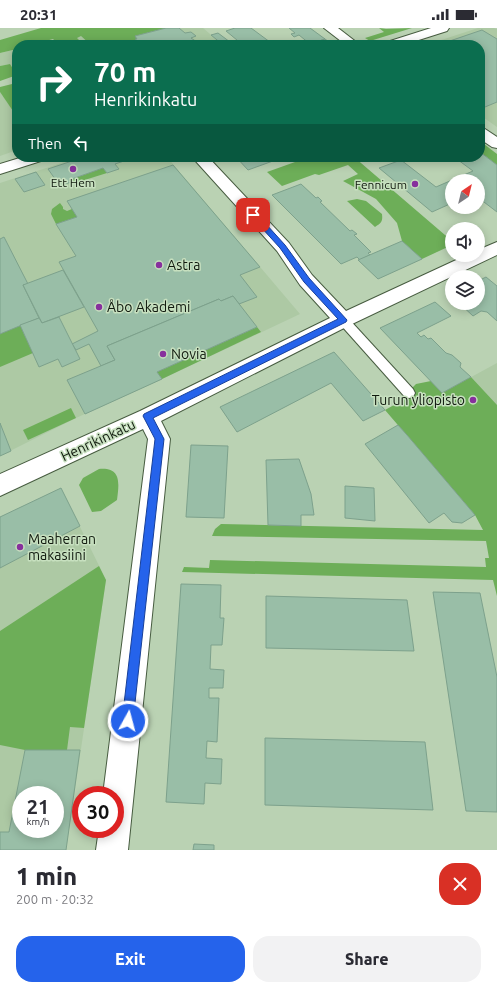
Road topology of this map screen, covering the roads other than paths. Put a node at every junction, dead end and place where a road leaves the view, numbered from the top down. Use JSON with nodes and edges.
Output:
{"nodes":[{"id":1,"x":330,"y":28,"type":"edge"},
{"id":2,"x":443,"y":28,"type":"edge"},
{"id":3,"x":347,"y":40,"type":"edge"},
{"id":4,"x":406,"y":40,"type":"edge"},
{"id":5,"x":485,"y":136,"type":"edge"},
{"id":6,"x":497,"y":144,"type":"edge"},
{"id":7,"x":23,"y":162,"type":"edge"},
{"id":8,"x":205,"y":162,"type":"edge"},
{"id":9,"x":0,"y":169,"type":"edge"},
{"id":10,"x":495,"y":251,"type":"edge"},
{"id":11,"x":343,"y":320,"type":"junction"},
{"id":12,"x":409,"y":393,"type":"dead end"},
{"id":13,"x":148,"y":416,"type":"junction"},
{"id":14,"x":0,"y":485,"type":"edge"},
{"id":15,"x":120,"y":786,"type":"edge"},
{"id":16,"x":114,"y":838,"type":"edge"},
{"id":17,"x":112,"y":850,"type":"edge"}],
"edges":[{"from":1,"to":3,"type":"street"},
{"from":2,"to":4,"type":"street"},
{"from":5,"to":6,"type":"street"},
{"from":7,"to":9,"type":"street"},
{"from":8,"to":11,"type":"street"},
{"from":10,"to":11,"type":"street","name":"Henrikinkatu"},
{"from":11,"to":12,"type":"lane"},
{"from":11,"to":13,"type":"street","name":"Henrikinkatu"},
{"from":13,"to":14,"type":"street","name":"Henrikinkatu"},
{"from":13,"to":15,"type":"street"},
{"from":16,"to":17,"type":"street"}]}
